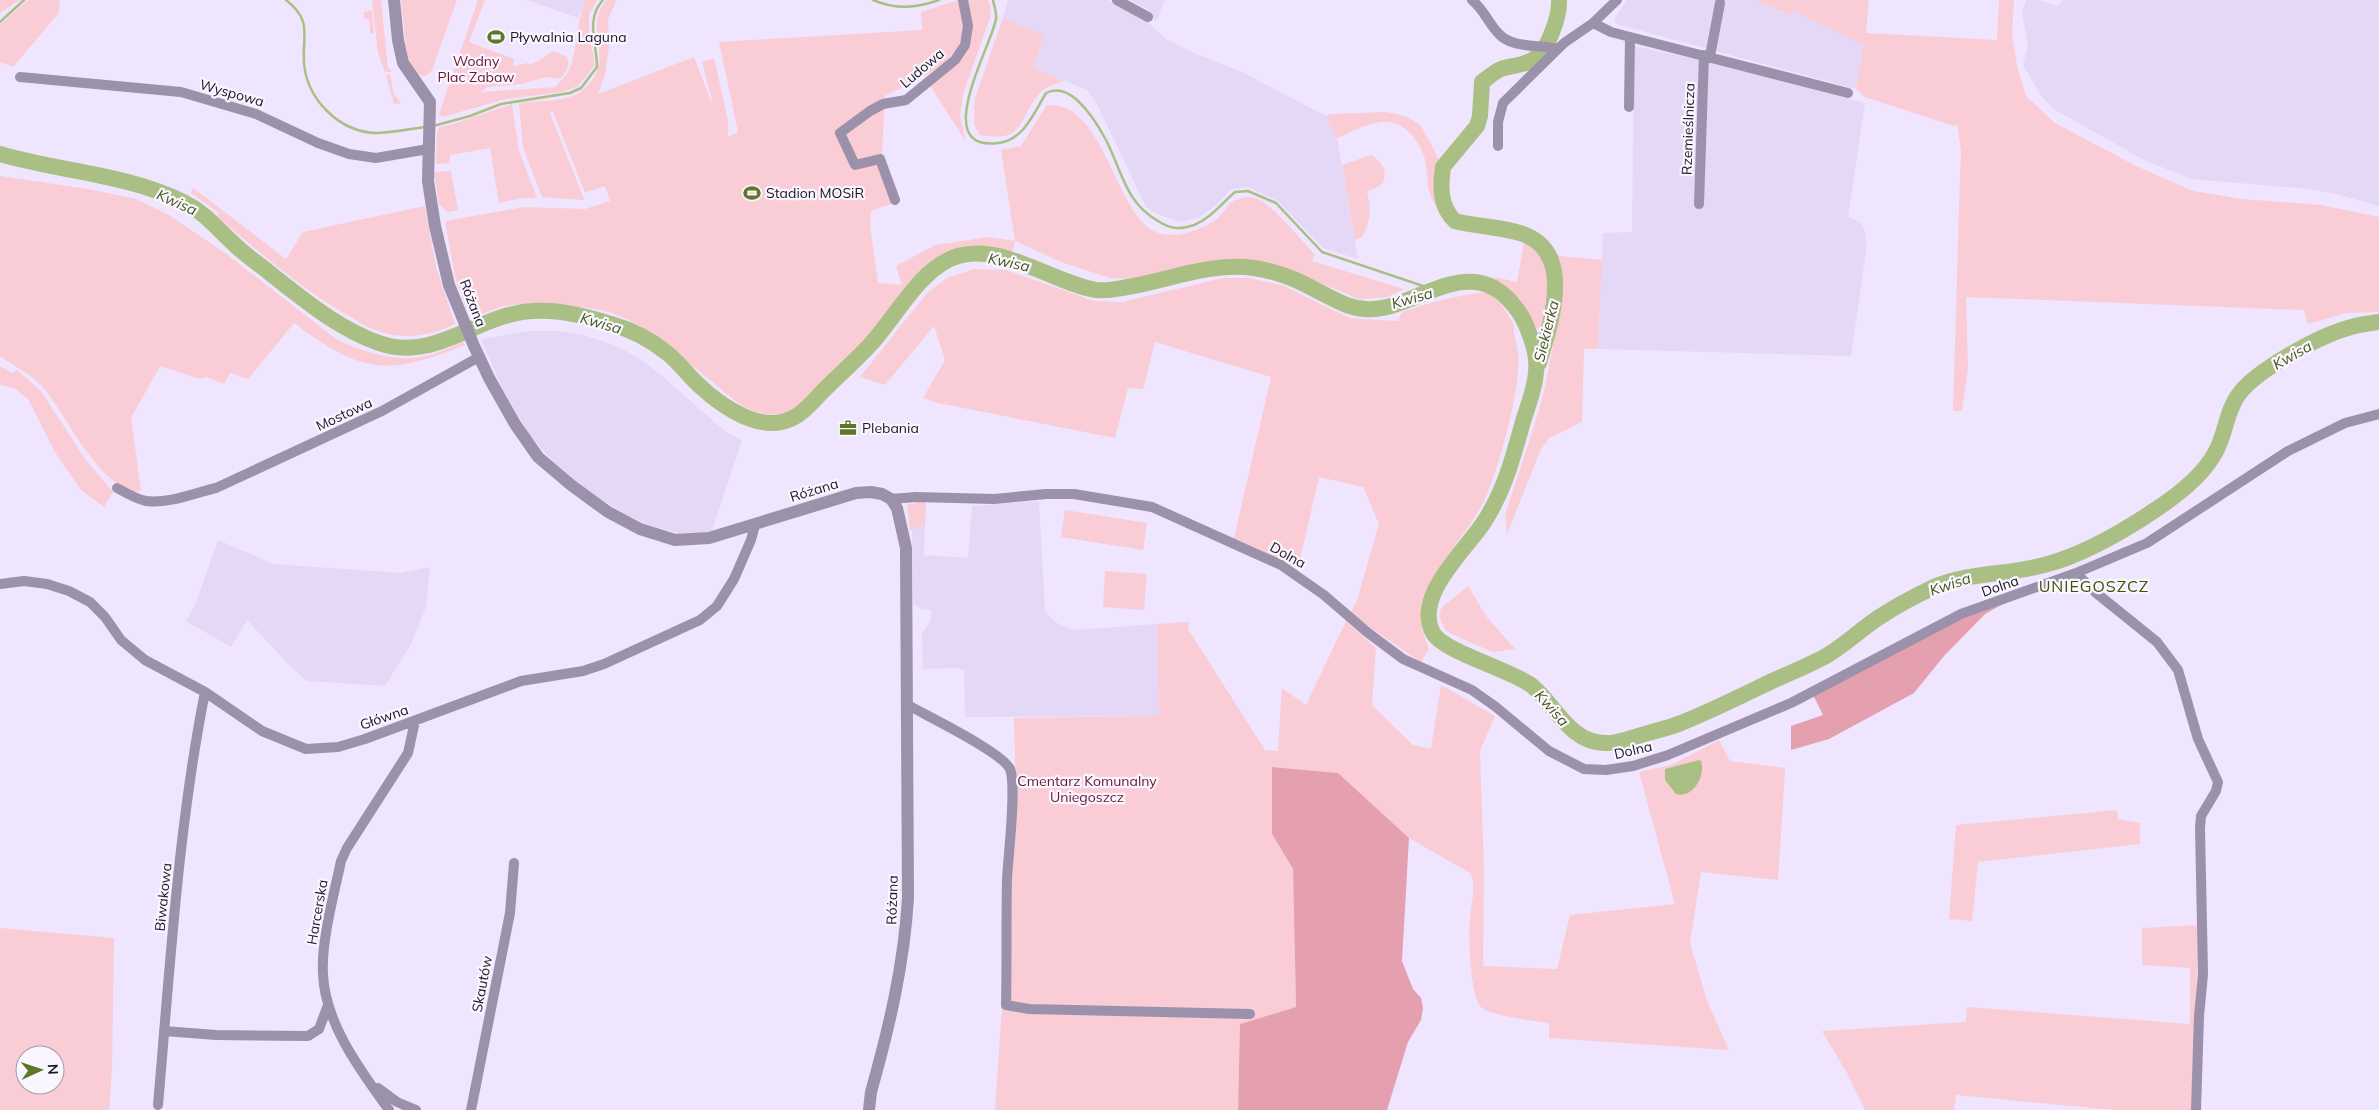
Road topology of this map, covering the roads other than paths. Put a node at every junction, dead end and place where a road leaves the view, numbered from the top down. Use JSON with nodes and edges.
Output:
{"nodes":[{"id":1,"x":394,"y":0,"type":"edge"},
{"id":2,"x":1116,"y":0,"type":"edge"},
{"id":3,"x":1472,"y":0,"type":"edge"},
{"id":4,"x":1617,"y":0,"type":"edge"},
{"id":5,"x":964,"y":2,"type":"edge"},
{"id":6,"x":1720,"y":3,"type":"dead end"},
{"id":7,"x":1148,"y":17,"type":"dead end"},
{"id":8,"x":1593,"y":23,"type":"junction"},
{"id":9,"x":1630,"y":37,"type":"junction"},
{"id":10,"x":1553,"y":48,"type":"junction"},
{"id":11,"x":1707,"y":55,"type":"junction"},
{"id":12,"x":20,"y":78,"type":"dead end"},
{"id":13,"x":1848,"y":93,"type":"dead end"},
{"id":14,"x":1629,"y":107,"type":"dead end"},
{"id":15,"x":428,"y":143,"type":"junction"},
{"id":16,"x":1498,"y":146,"type":"dead end"},
{"id":17,"x":895,"y":200,"type":"dead end"},
{"id":18,"x":1700,"y":204,"type":"dead end"},
{"id":19,"x":477,"y":352,"type":"junction"},
{"id":20,"x":2379,"y":414,"type":"edge"},
{"id":21,"x":117,"y":488,"type":"dead end"},
{"id":22,"x":891,"y":499,"type":"junction"},
{"id":23,"x":755,"y":525,"type":"junction"},
{"id":24,"x":2076,"y":574,"type":"junction"},
{"id":25,"x":0,"y":584,"type":"edge"},
{"id":26,"x":205,"y":692,"type":"junction"},
{"id":27,"x":908,"y":705,"type":"junction"},
{"id":28,"x":415,"y":721,"type":"junction"},
{"id":29,"x":514,"y":863,"type":"dead end"},
{"id":30,"x":328,"y":1005,"type":"junction"},
{"id":31,"x":1250,"y":1014,"type":"dead end"},
{"id":32,"x":164,"y":1032,"type":"junction"},
{"id":33,"x":371,"y":1083,"type":"junction"},
{"id":34,"x":158,"y":1105,"type":"dead end"},
{"id":35,"x":389,"y":1110,"type":"edge"},
{"id":36,"x":416,"y":1110,"type":"edge"},
{"id":37,"x":470,"y":1110,"type":"edge"},
{"id":38,"x":869,"y":1110,"type":"edge"},
{"id":39,"x":2196,"y":1110,"type":"edge"}],
"edges":[{"from":1,"to":15,"type":"street","name":"Różana"},
{"from":2,"to":7,"type":"street"},
{"from":3,"to":10,"type":"street"},
{"from":4,"to":8,"type":"street"},
{"from":5,"to":17,"type":"street","name":"Ludowa"},
{"from":6,"to":11,"type":"street","name":"Rzemieślnicza"},
{"from":8,"to":9,"type":"street"},
{"from":8,"to":10,"type":"street"},
{"from":9,"to":11,"type":"street"},
{"from":9,"to":14,"type":"street"},
{"from":10,"to":16,"type":"street"},
{"from":11,"to":13,"type":"street"},
{"from":11,"to":18,"type":"street","name":"Rzemieślnicza"},
{"from":12,"to":15,"type":"street","name":"Wyspowa"},
{"from":15,"to":19,"type":"street","name":"Różana"},
{"from":19,"to":21,"type":"street","name":"Mostowa"},
{"from":19,"to":23,"type":"street","name":"Różana"},
{"from":20,"to":24,"type":"street","name":"Dolna"},
{"from":22,"to":23,"type":"street","name":"Różana"},
{"from":22,"to":24,"type":"street","name":"Dolna"},
{"from":22,"to":27,"type":"street","name":"Różana"},
{"from":23,"to":28,"type":"street","name":"Główna"},
{"from":24,"to":39,"type":"street"},
{"from":25,"to":26,"type":"street","name":"Główna"},
{"from":26,"to":28,"type":"street","name":"Główna"},
{"from":26,"to":32,"type":"street","name":"Biwakowa"},
{"from":27,"to":31,"type":"street"},
{"from":27,"to":38,"type":"street","name":"Różana"},
{"from":28,"to":30,"type":"street","name":"Harcerska"},
{"from":29,"to":37,"type":"street","name":"Skautów"},
{"from":30,"to":32,"type":"street"},
{"from":30,"to":33,"type":"street","name":"Harcerska"},
{"from":32,"to":34,"type":"street","name":"Biwakowa"},
{"from":33,"to":35,"type":"street","name":"Harcerska"},
{"from":33,"to":36,"type":"street"}]}
